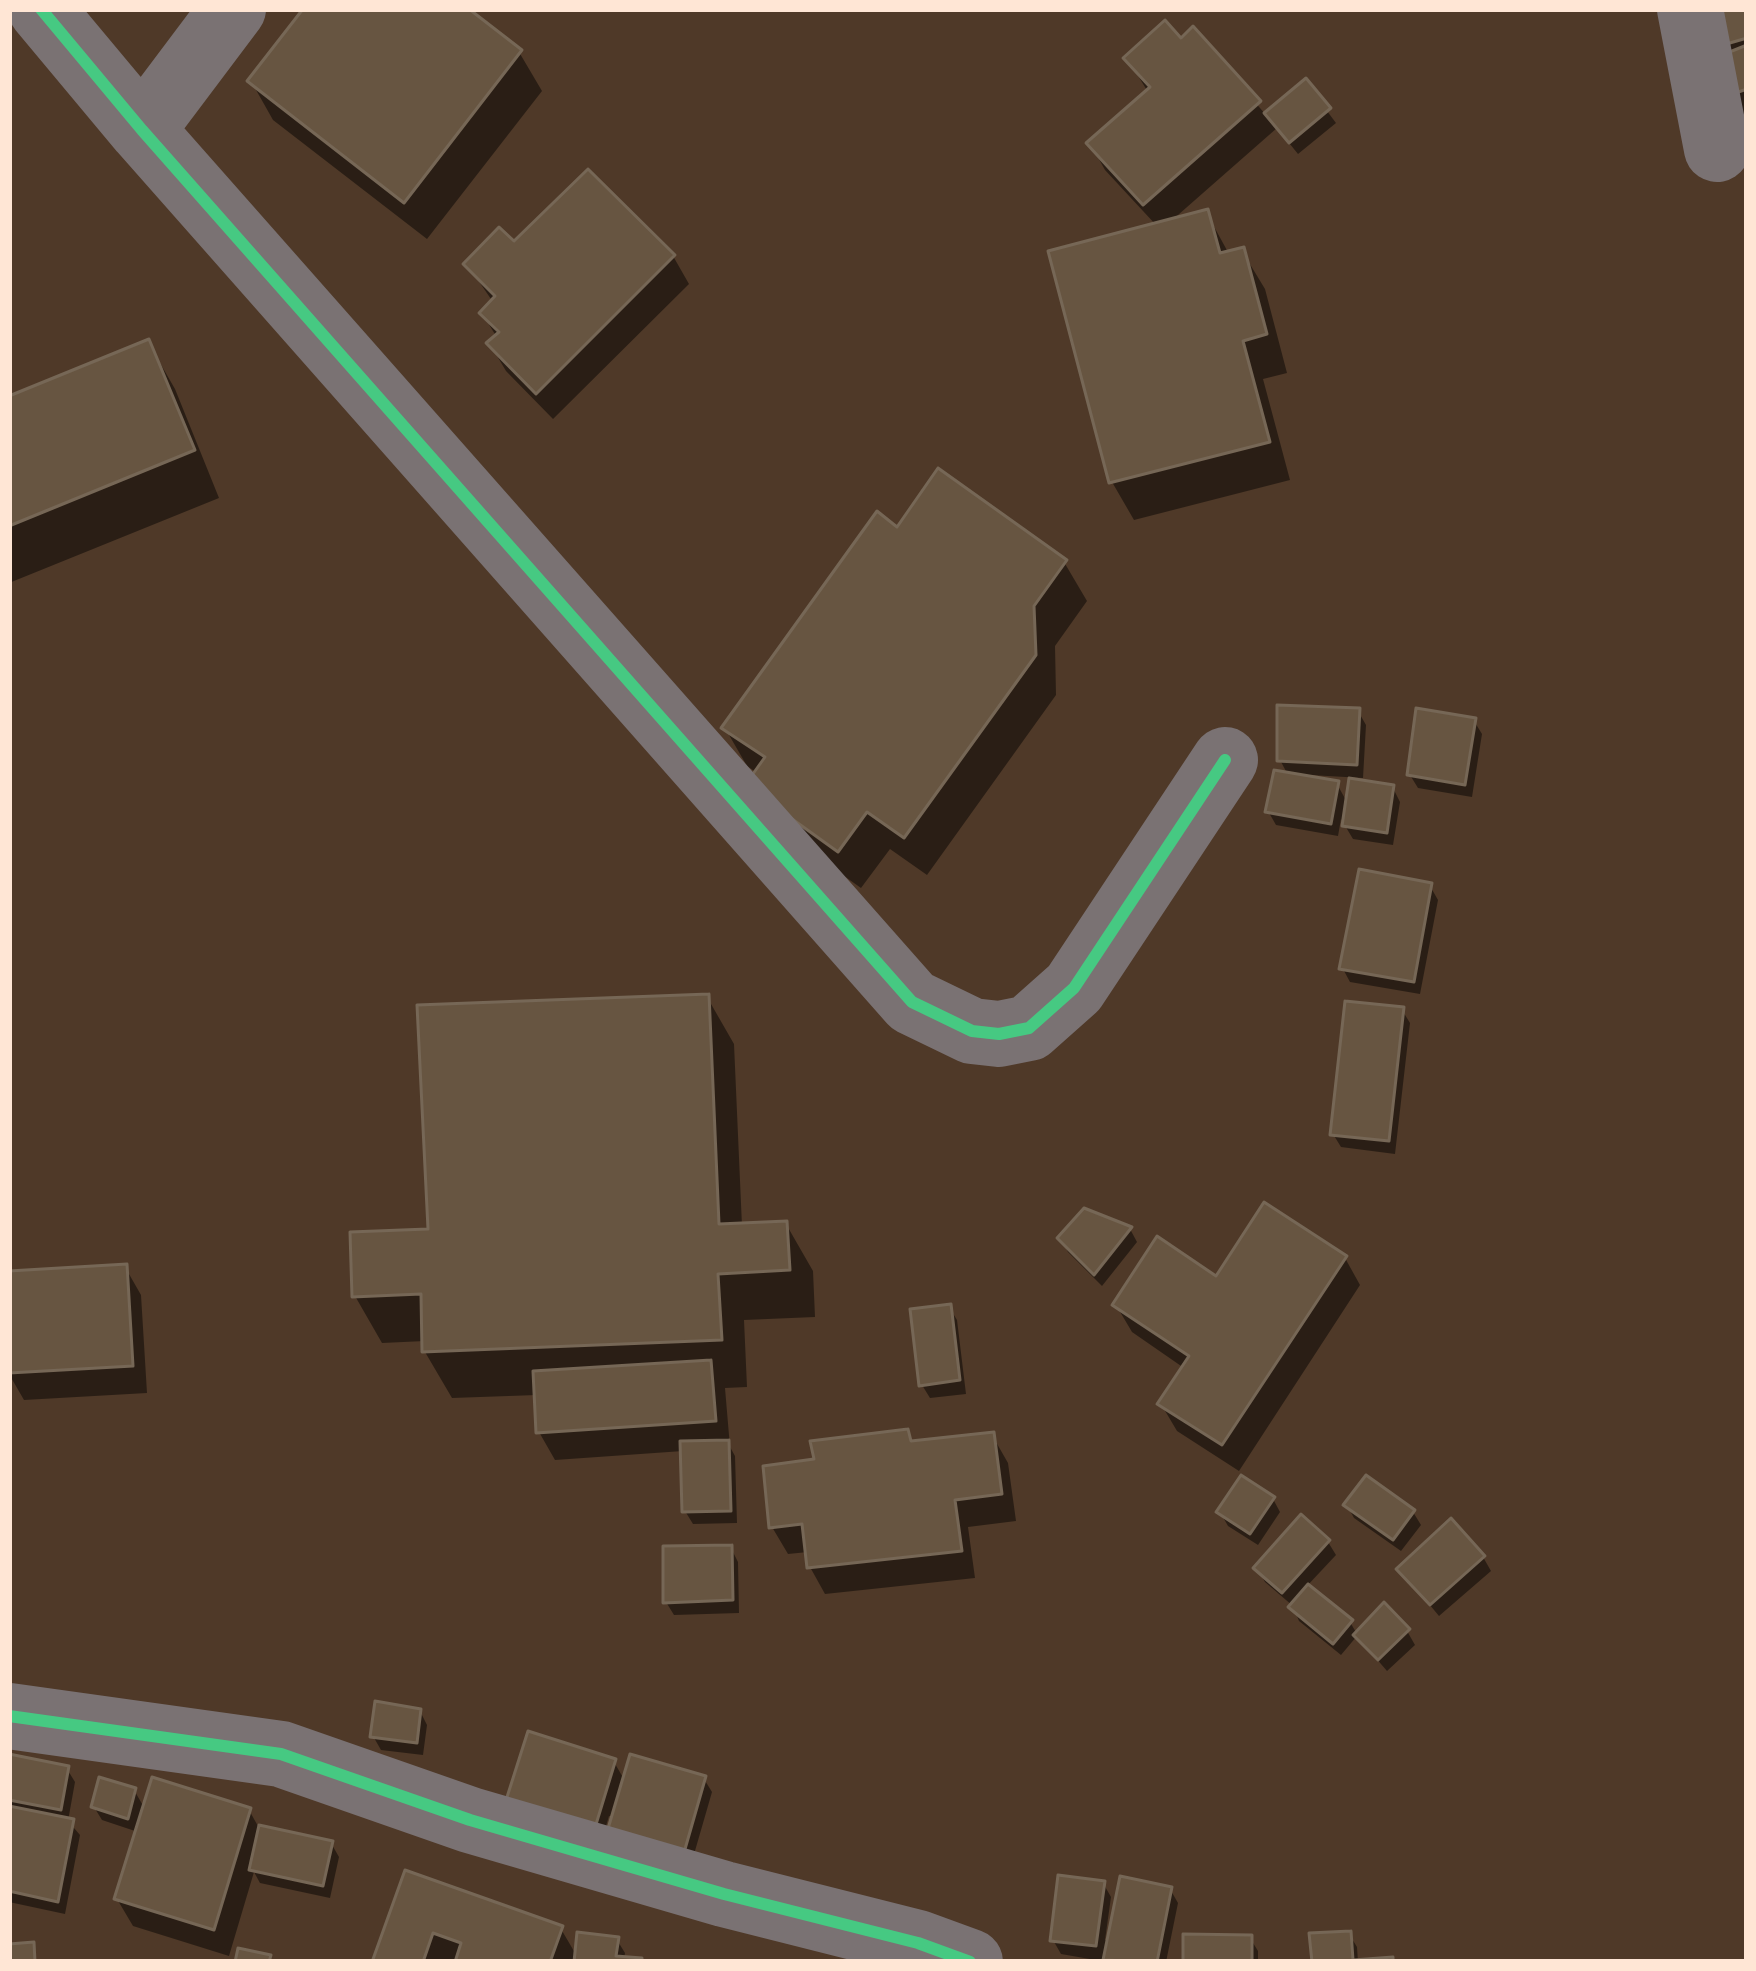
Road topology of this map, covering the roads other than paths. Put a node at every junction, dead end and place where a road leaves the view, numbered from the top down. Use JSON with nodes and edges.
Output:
{"nodes":[{"id":1,"x":41,"y":9,"type":"edge"},
{"id":2,"x":233,"y":9,"type":"edge"},
{"id":3,"x":1690,"y":9,"type":"edge"},
{"id":4,"x":142,"y":130,"type":"junction"},
{"id":5,"x":1718,"y":149,"type":"dead end"},
{"id":6,"x":1225,"y":760,"type":"dead end"},
{"id":7,"x":9,"y":1716,"type":"edge"},
{"id":8,"x":970,"y":1962,"type":"edge"}],
"edges":[{"from":1,"to":4,"type":"street"},
{"from":2,"to":4,"type":"street"},
{"from":3,"to":5,"type":"street"},
{"from":4,"to":6,"type":"street"},
{"from":7,"to":8,"type":"street"}]}
